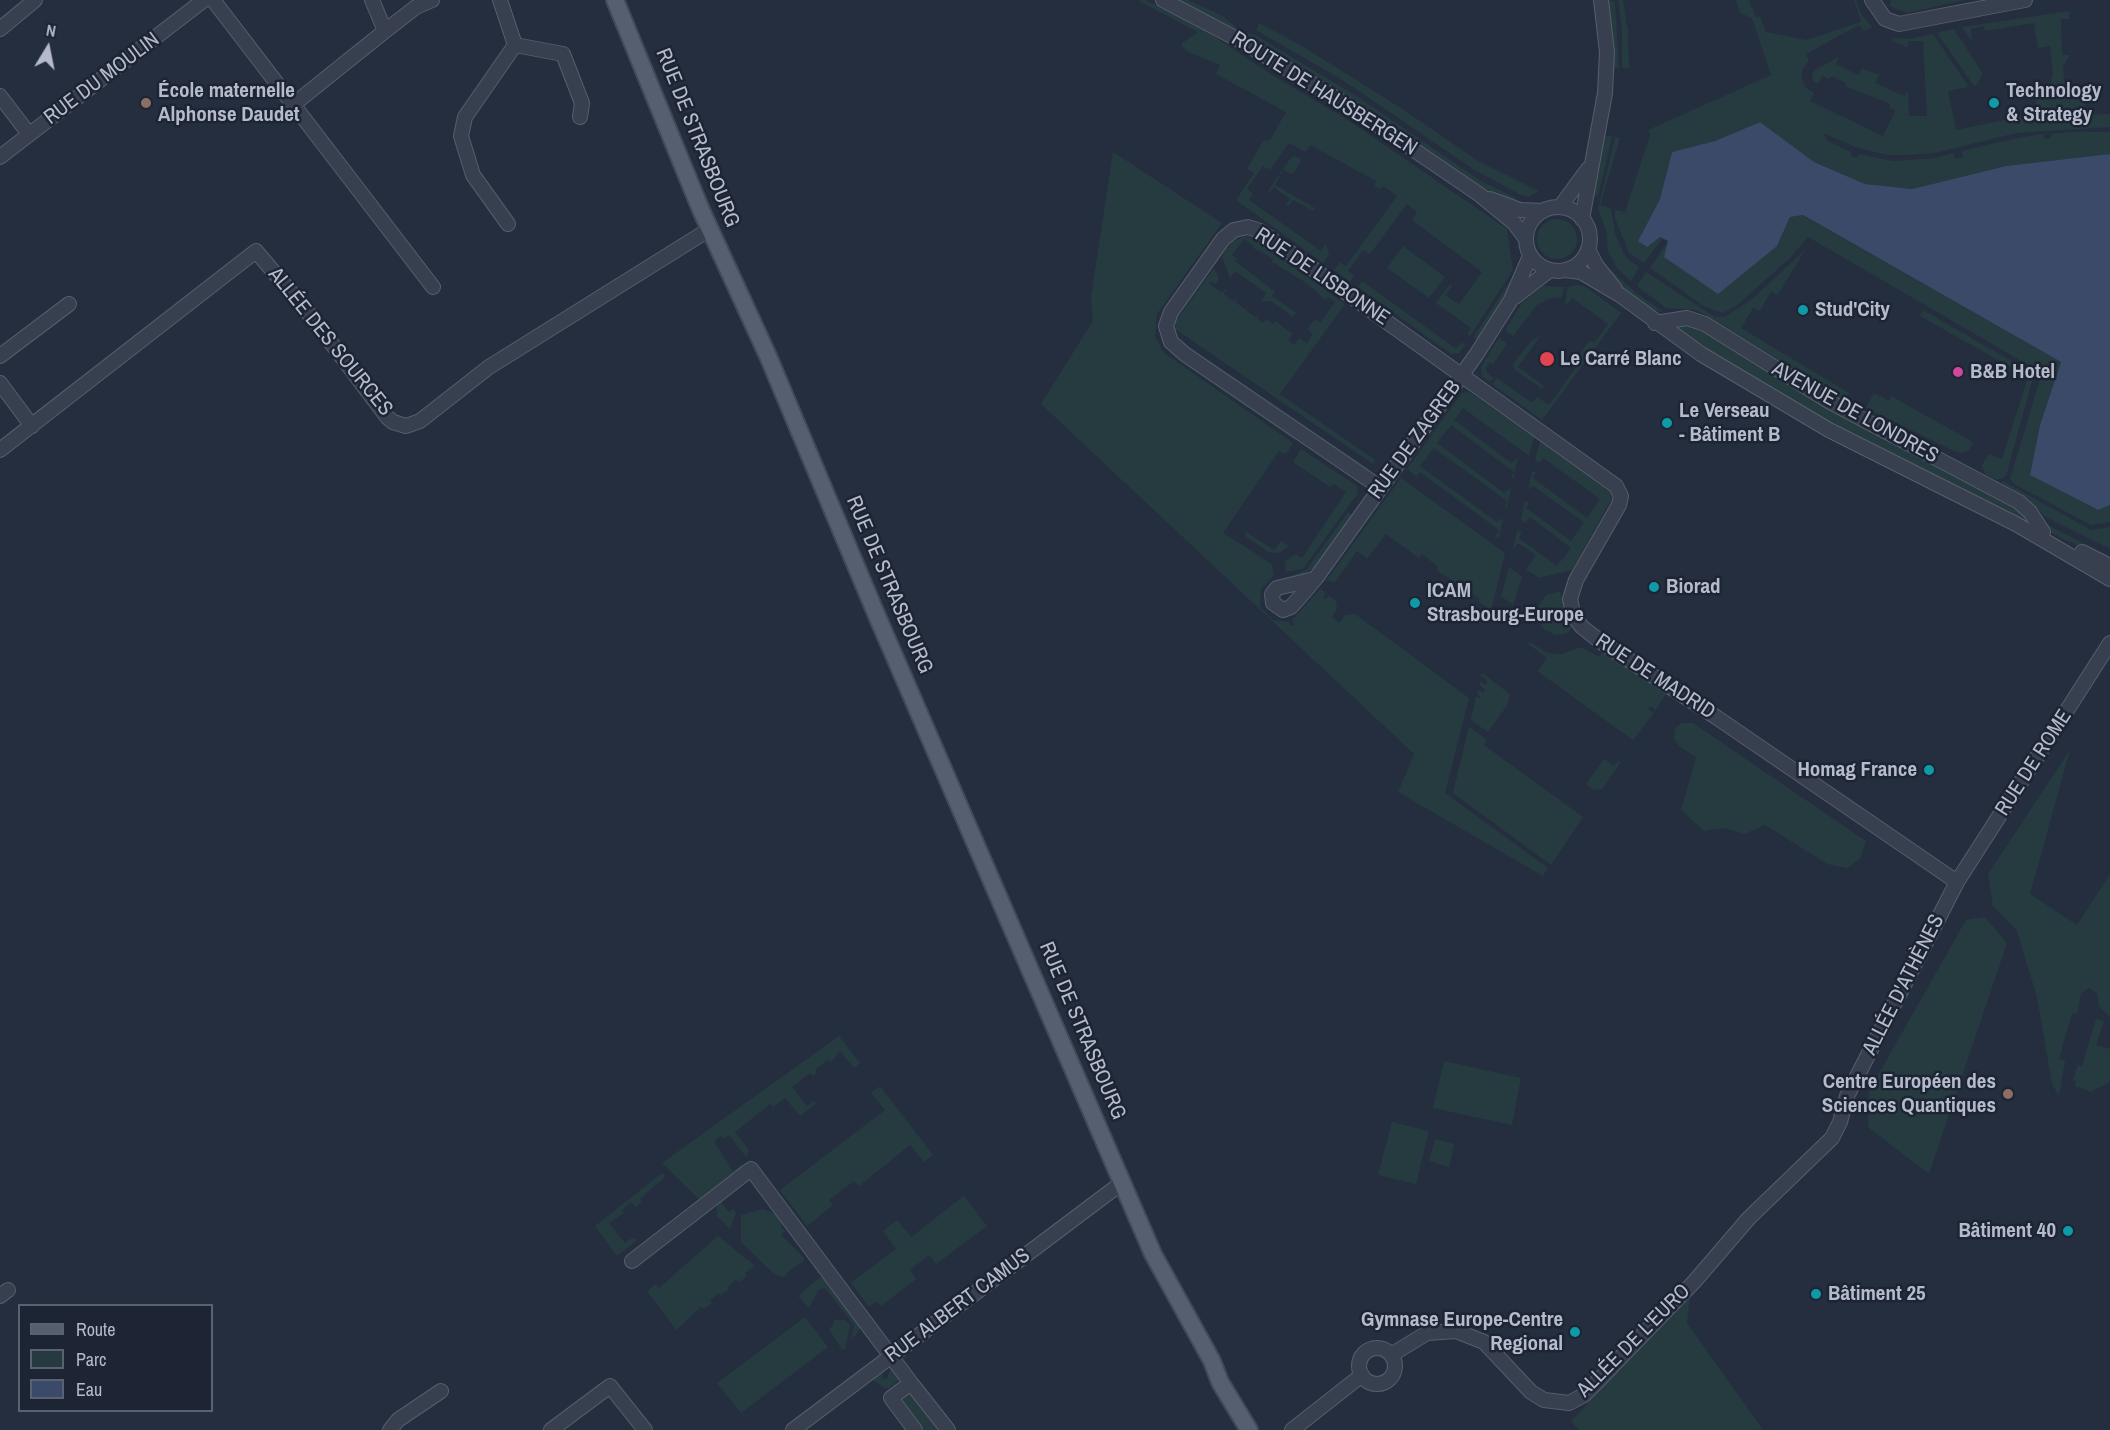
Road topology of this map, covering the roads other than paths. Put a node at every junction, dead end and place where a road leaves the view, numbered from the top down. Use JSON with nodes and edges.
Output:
{"nodes":[{"id":1,"x":35,"y":0,"type":"edge"},
{"id":2,"x":204,"y":0,"type":"edge"},
{"id":3,"x":213,"y":0,"type":"edge"},
{"id":4,"x":372,"y":0,"type":"edge"},
{"id":5,"x":432,"y":0,"type":"edge"},
{"id":6,"x":500,"y":0,"type":"edge"},
{"id":7,"x":1163,"y":0,"type":"edge"},
{"id":8,"x":1601,"y":0,"type":"edge"},
{"id":9,"x":1872,"y":0,"type":"edge"},
{"id":10,"x":2025,"y":0,"type":"edge"},
{"id":11,"x":616,"y":1,"type":"edge"},
{"id":12,"x":0,"y":29,"type":"edge"},
{"id":13,"x":384,"y":31,"type":"junction"},
{"id":14,"x":515,"y":45,"type":"junction"},
{"id":15,"x":0,"y":96,"type":"edge"},
{"id":16,"x":294,"y":104,"type":"junction"},
{"id":17,"x":580,"y":117,"type":"dead end"},
{"id":18,"x":30,"y":134,"type":"junction"},
{"id":19,"x":0,"y":157,"type":"edge"},
{"id":20,"x":1592,"y":162,"type":"junction"},
{"id":21,"x":1480,"y":195,"type":"junction"},
{"id":22,"x":1560,"y":207,"type":"junction"},
{"id":23,"x":1543,"y":211,"type":"junction"},
{"id":24,"x":1582,"y":219,"type":"junction"},
{"id":25,"x":508,"y":224,"type":"dead end"},
{"id":26,"x":710,"y":230,"type":"junction"},
{"id":27,"x":1526,"y":239,"type":"junction"},
{"id":28,"x":1588,"y":249,"type":"junction"},
{"id":29,"x":1530,"y":256,"type":"junction"},
{"id":30,"x":1550,"y":270,"type":"junction"},
{"id":31,"x":1565,"y":270,"type":"junction"},
{"id":32,"x":433,"y":287,"type":"dead end"},
{"id":33,"x":1620,"y":295,"type":"junction"},
{"id":34,"x":1511,"y":300,"type":"junction"},
{"id":35,"x":69,"y":304,"type":"dead end"},
{"id":36,"x":1655,"y":323,"type":"junction"},
{"id":37,"x":0,"y":356,"type":"edge"},
{"id":38,"x":1462,"y":375,"type":"junction"},
{"id":39,"x":0,"y":383,"type":"edge"},
{"id":40,"x":32,"y":426,"type":"junction"},
{"id":41,"x":0,"y":450,"type":"edge"},
{"id":42,"x":1381,"y":488,"type":"junction"},
{"id":43,"x":2016,"y":524,"type":"junction"},
{"id":44,"x":2043,"y":532,"type":"junction"},
{"id":45,"x":2110,"y":566,"type":"edge"},
{"id":46,"x":1315,"y":579,"type":"dead end"},
{"id":47,"x":2110,"y":579,"type":"edge"},
{"id":48,"x":2110,"y":643,"type":"edge"},
{"id":49,"x":1957,"y":882,"type":"junction"},
{"id":50,"x":1840,"y":1122,"type":"joint"},
{"id":51,"x":1123,"y":1182,"type":"junction"},
{"id":52,"x":632,"y":1261,"type":"dead end"},
{"id":53,"x":1391,"y":1355,"type":"junction"},
{"id":54,"x":891,"y":1357,"type":"junction"},
{"id":55,"x":1212,"y":1361,"type":"junction"},
{"id":56,"x":1362,"y":1375,"type":"junction"},
{"id":57,"x":911,"y":1383,"type":"junction"},
{"id":58,"x":441,"y":1390,"type":"dead end"},
{"id":59,"x":390,"y":1430,"type":"edge"},
{"id":60,"x":551,"y":1430,"type":"edge"},
{"id":61,"x":645,"y":1430,"type":"edge"},
{"id":62,"x":793,"y":1430,"type":"edge"},
{"id":63,"x":915,"y":1430,"type":"edge"},
{"id":64,"x":948,"y":1430,"type":"edge"},
{"id":65,"x":1249,"y":1430,"type":"edge"},
{"id":66,"x":1259,"y":1430,"type":"edge"},
{"id":67,"x":1292,"y":1430,"type":"edge"}],
"edges":[{"from":1,"to":12,"type":"street"},
{"from":2,"to":18,"type":"street","name":"RUE DU MOULIN"},
{"from":3,"to":16,"type":"street"},
{"from":4,"to":13,"type":"street"},
{"from":5,"to":13,"type":"street"},
{"from":6,"to":14,"type":"street"},
{"from":7,"to":21,"type":"street","name":"ROUTE DE HAUSBERGEN"},
{"from":8,"to":20,"type":"street"},
{"from":9,"to":10,"type":"street"},
{"from":11,"to":26,"type":"main road","name":"RUE DE STRASBOURG"},
{"from":13,"to":16,"type":"street"},
{"from":14,"to":17,"type":"street"},
{"from":14,"to":25,"type":"street"},
{"from":15,"to":18,"type":"street"},
{"from":16,"to":32,"type":"street"},
{"from":18,"to":19,"type":"street","name":"RUE DU MOULIN"},
{"from":20,"to":22,"type":"street"},
{"from":20,"to":24,"type":"street"},
{"from":21,"to":23,"type":"street","name":"ROUTE DE HAUSBERGEN"},
{"from":21,"to":27,"type":"street","name":"ROUTE DE HAUSBERGEN"},
{"from":22,"to":23,"type":"street"},
{"from":22,"to":24,"type":"street"},
{"from":23,"to":27,"type":"street"},
{"from":24,"to":28,"type":"street"},
{"from":26,"to":40,"type":"street","name":"ALLÉE DES SOURCES"},
{"from":26,"to":51,"type":"main road","name":"RUE DE STRASBOURG"},
{"from":27,"to":29,"type":"street"},
{"from":28,"to":31,"type":"street"},
{"from":28,"to":33,"type":"street","name":"AVENUE DE LONDRES"},
{"from":29,"to":30,"type":"street"},
{"from":29,"to":34,"type":"street","name":"RUE DE ZAGREB"},
{"from":30,"to":31,"type":"street"},
{"from":30,"to":34,"type":"street","name":"RUE DE ZAGREB"},
{"from":31,"to":33,"type":"street","name":"AVENUE DE LONDRES"},
{"from":33,"to":36,"type":"street","name":"AVENUE DE LONDRES"},
{"from":34,"to":38,"type":"street","name":"RUE DE ZAGREB"},
{"from":35,"to":37,"type":"street"},
{"from":36,"to":43,"type":"street","name":"AVENUE DE LONDRES"},
{"from":36,"to":44,"type":"street","name":"AVENUE DE LONDRES"},
{"from":38,"to":42,"type":"street","name":"RUE DE ZAGREB"},
{"from":38,"to":42,"type":"street","name":"RUE DE LISBONNE"},
{"from":38,"to":49,"type":"street","name":"RUE DE MADRID"},
{"from":39,"to":40,"type":"street"},
{"from":40,"to":41,"type":"street","name":"ALLÉE DES SOURCES"},
{"from":42,"to":46,"type":"street","name":"RUE DE ZAGREB"},
{"from":43,"to":44,"type":"street","name":"AVENUE DE LONDRES"},
{"from":43,"to":47,"type":"street","name":"AVENUE DE LONDRES"},
{"from":44,"to":45,"type":"street","name":"AVENUE DE LONDRES"},
{"from":48,"to":49,"type":"street","name":"RUE DE ROME"},
{"from":49,"to":50,"type":"street","name":"ALLÉE D'ATHÈNES"},
{"from":50,"to":53,"type":"street","name":"ALLÉE DE L'EURO"},
{"from":51,"to":54,"type":"street","name":"RUE ALBERT CAMUS"},
{"from":51,"to":55,"type":"main road","name":"RUE DE STRASBOURG"},
{"from":52,"to":54,"type":"street"},
{"from":53,"to":56,"type":"street"},
{"from":53,"to":56,"type":"street"},
{"from":54,"to":57,"type":"street"},
{"from":54,"to":62,"type":"street","name":"RUE ALBERT CAMUS"},
{"from":55,"to":65,"type":"main road"},
{"from":55,"to":66,"type":"main road"},
{"from":56,"to":67,"type":"street"},
{"from":57,"to":63,"type":"street"},
{"from":57,"to":64,"type":"street"},
{"from":58,"to":59,"type":"street"},
{"from":60,"to":61,"type":"street"}]}
